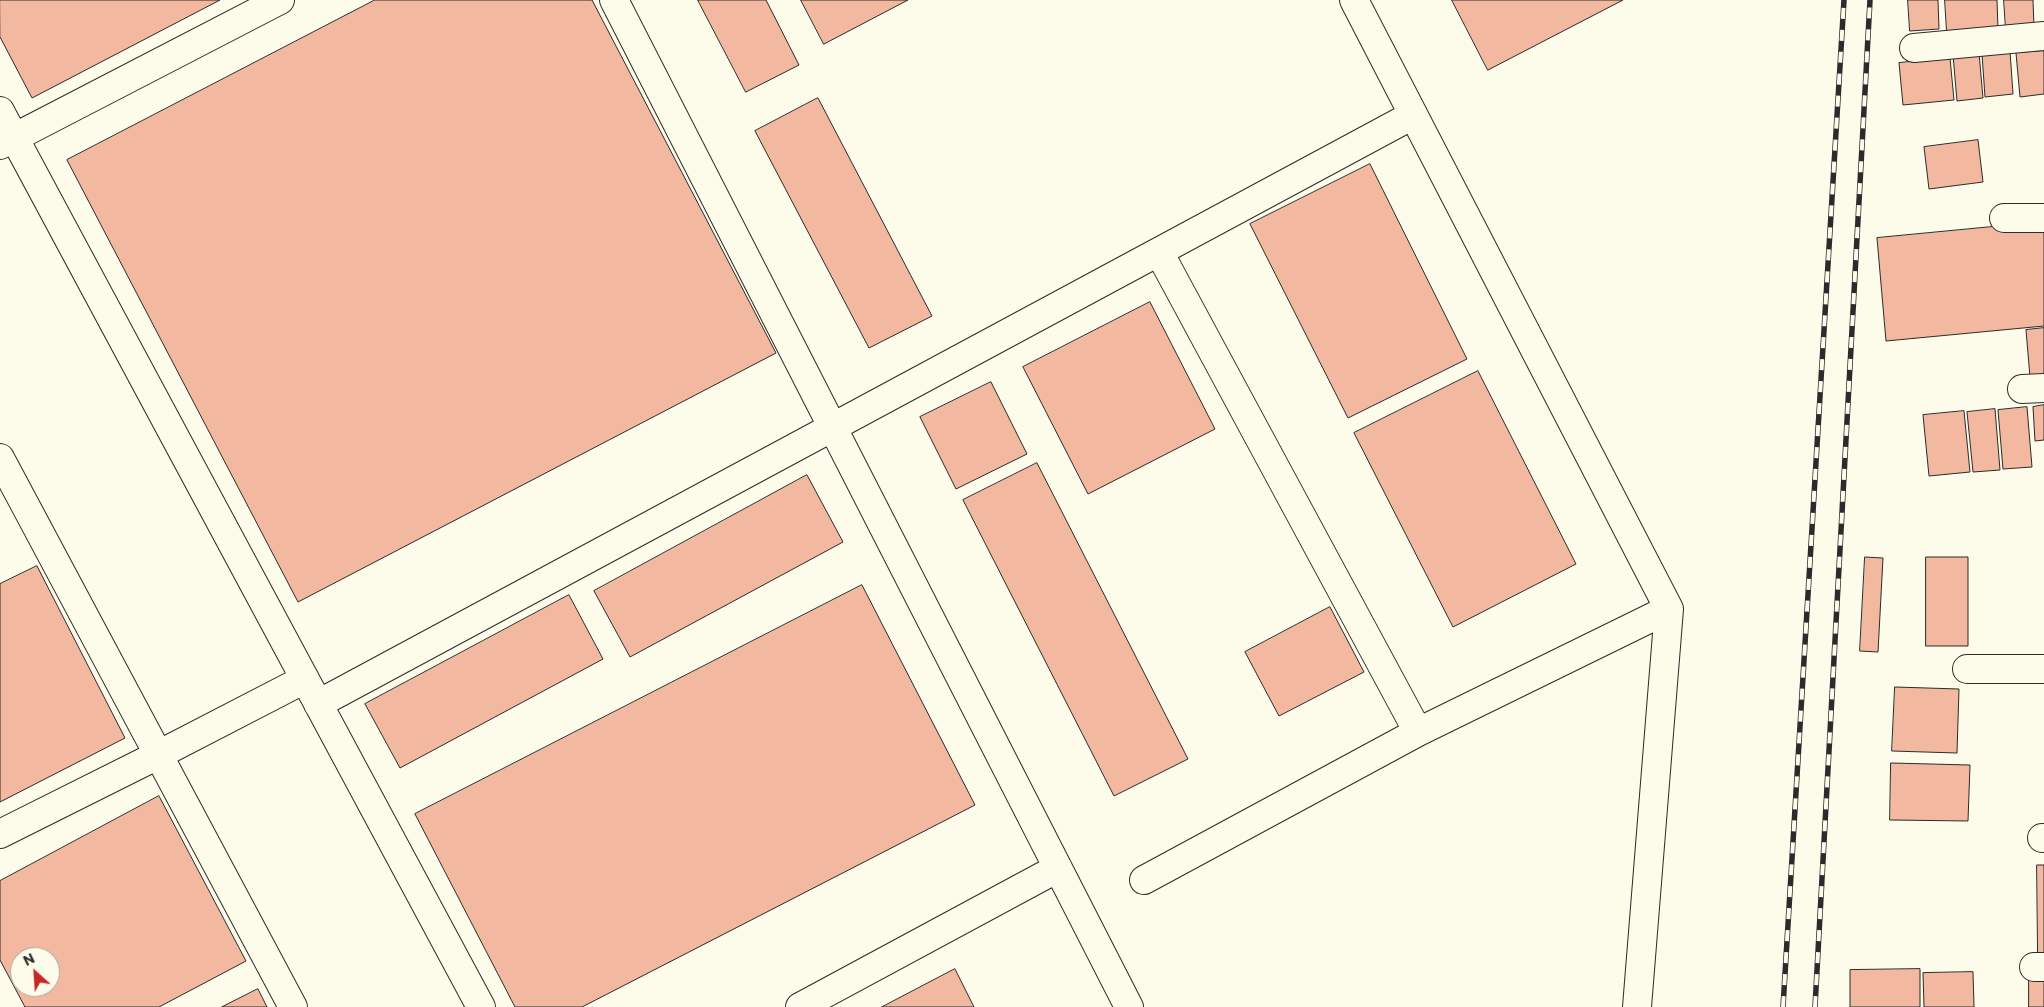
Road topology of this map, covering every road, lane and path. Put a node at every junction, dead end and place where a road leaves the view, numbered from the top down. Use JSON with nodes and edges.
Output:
{"nodes":[{"id":1,"x":280,"y":0,"type":"edge"},
{"id":2,"x":614,"y":0,"type":"edge"},
{"id":3,"x":1354,"y":0,"type":"edge"},
{"id":4,"x":2044,"y":36,"type":"edge"},
{"id":5,"x":1914,"y":48,"type":"dead end"},
{"id":6,"x":0,"y":111,"type":"edge"},
{"id":7,"x":1413,"y":115,"type":"junction"},
{"id":8,"x":7,"y":141,"type":"edge"},
{"id":9,"x":2004,"y":218,"type":"dead end"},
{"id":10,"x":2044,"y":218,"type":"edge"},
{"id":11,"x":1159,"y":252,"type":"junction"},
{"id":12,"x":833,"y":427,"type":"junction"},
{"id":13,"x":0,"y":458,"type":"edge"},
{"id":14,"x":1669,"y":609,"type":"junction"},
{"id":15,"x":1968,"y":669,"type":"dead end"},
{"id":16,"x":2044,"y":669,"type":"edge"},
{"id":17,"x":305,"y":679,"type":"junction"},
{"id":18,"x":318,"y":704,"type":"junction"},
{"id":19,"x":1418,"y":732,"type":"junction"},
{"id":20,"x":158,"y":755,"type":"junction"},
{"id":21,"x":0,"y":834,"type":"edge"},
{"id":22,"x":1058,"y":868,"type":"junction"},
{"id":23,"x":1144,"y":880,"type":"dead end"},
{"id":24,"x":293,"y":1007,"type":"edge"},
{"id":25,"x":481,"y":1007,"type":"edge"},
{"id":26,"x":800,"y":1007,"type":"edge"},
{"id":27,"x":1129,"y":1007,"type":"edge"},
{"id":28,"x":1637,"y":1007,"type":"edge"}],
"edges":[{"from":1,"to":8,"type":"street"},
{"from":2,"to":12,"type":"street"},
{"from":3,"to":7,"type":"street"},
{"from":4,"to":5,"type":"street"},
{"from":6,"to":8,"type":"street"},
{"from":7,"to":11,"type":"street"},
{"from":7,"to":14,"type":"street"},
{"from":8,"to":17,"type":"street"},
{"from":9,"to":10,"type":"street"},
{"from":11,"to":12,"type":"street"},
{"from":11,"to":19,"type":"street"},
{"from":12,"to":18,"type":"street"},
{"from":12,"to":22,"type":"street"},
{"from":13,"to":20,"type":"street"},
{"from":14,"to":19,"type":"street"},
{"from":14,"to":28,"type":"street"},
{"from":15,"to":16,"type":"street"},
{"from":17,"to":18,"type":"street"},
{"from":17,"to":20,"type":"street"},
{"from":18,"to":25,"type":"street"},
{"from":19,"to":23,"type":"street"},
{"from":20,"to":21,"type":"street"},
{"from":20,"to":24,"type":"street"},
{"from":22,"to":26,"type":"street"},
{"from":22,"to":27,"type":"street"}]}
